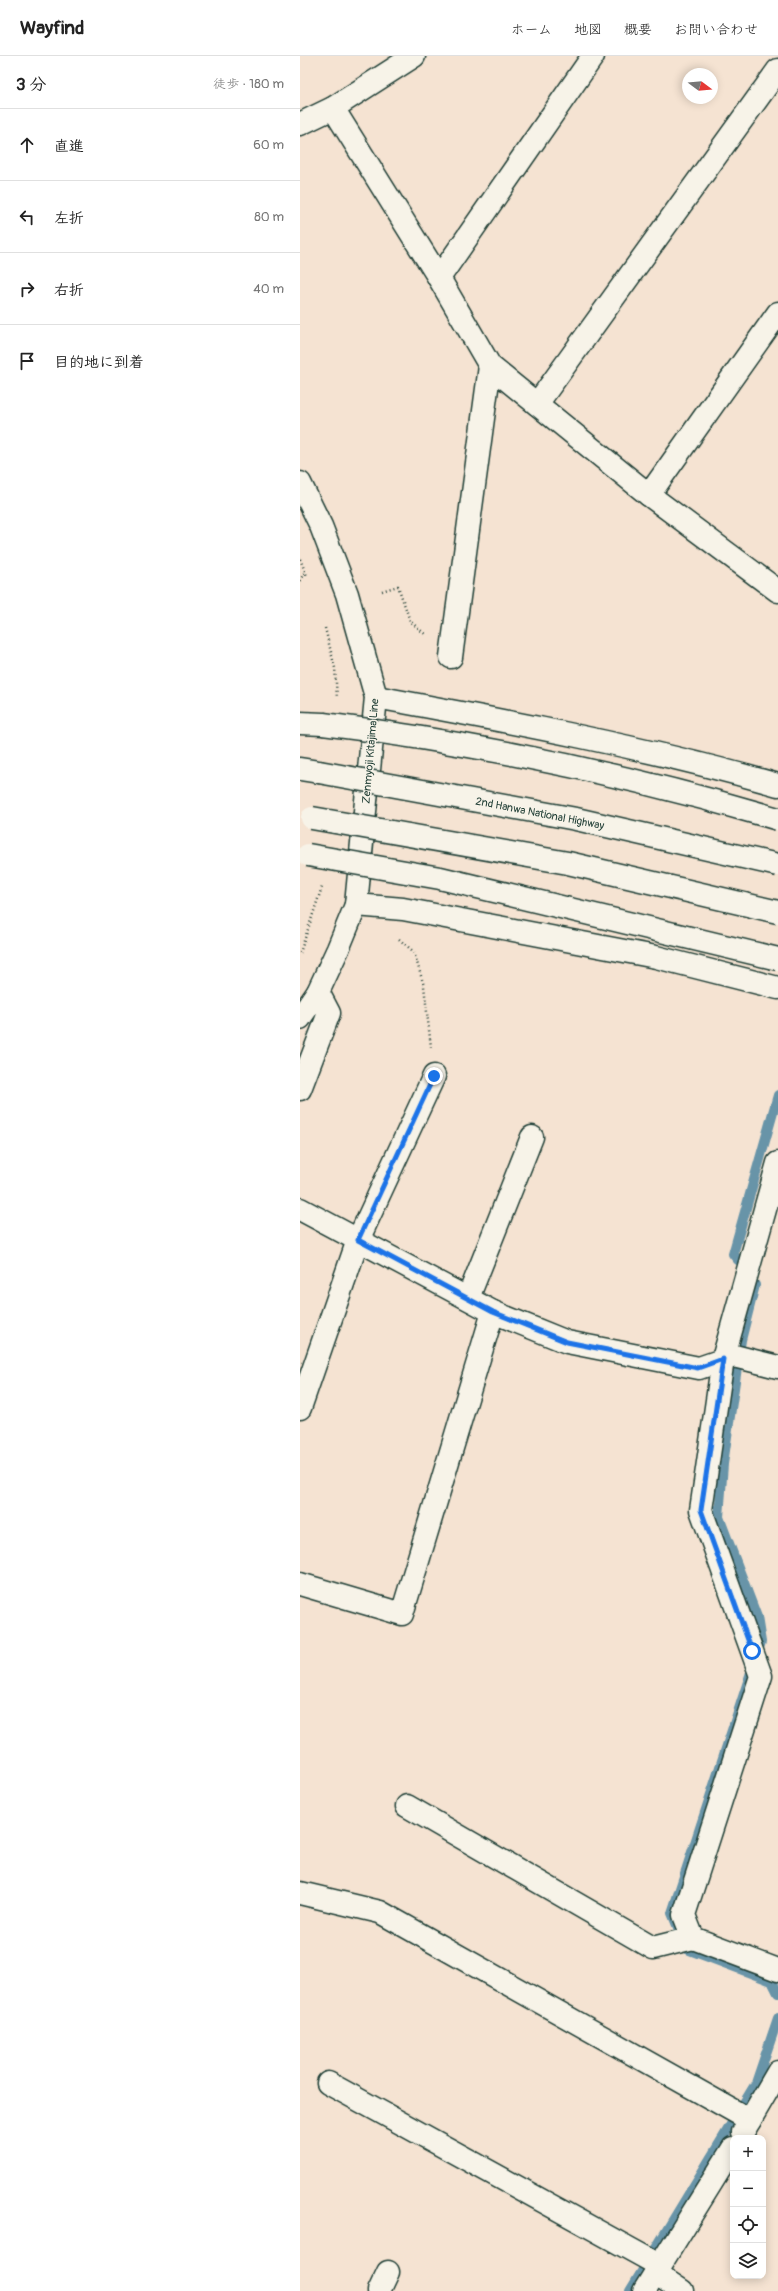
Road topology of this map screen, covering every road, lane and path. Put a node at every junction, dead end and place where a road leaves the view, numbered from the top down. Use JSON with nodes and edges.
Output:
{"nodes":[{"id":1,"x":414,"y":56,"type":"edge"},
{"id":2,"x":593,"y":56,"type":"edge"},
{"id":3,"x":778,"y":70,"type":"edge"},
{"id":4,"x":333,"y":108,"type":"junction"},
{"id":5,"x":300,"y":124,"type":"edge"},
{"id":6,"x":439,"y":278,"type":"junction"},
{"id":7,"x":778,"y":313,"type":"edge"},
{"id":8,"x":490,"y":366,"type":"junction"},
{"id":9,"x":537,"y":404,"type":"junction"},
{"id":10,"x":300,"y":483,"type":"edge"},
{"id":11,"x":649,"y":495,"type":"junction"},
{"id":12,"x":305,"y":570,"type":"dead end"},
{"id":13,"x":300,"y":581,"type":"edge"},
{"id":14,"x":382,"y":591,"type":"dead end"},
{"id":15,"x":778,"y":591,"type":"edge"},
{"id":16,"x":451,"y":657,"type":"joint"},
{"id":17,"x":376,"y":697,"type":"junction"},
{"id":18,"x":300,"y":723,"type":"edge"},
{"id":19,"x":310,"y":771,"type":"edge"},
{"id":20,"x":778,"y":785,"type":"edge"},
{"id":21,"x":306,"y":817,"type":"edge"},
{"id":22,"x":778,"y":819,"type":"edge"},
{"id":23,"x":304,"y":854,"type":"edge"},
{"id":24,"x":778,"y":865,"type":"edge"},
{"id":25,"x":356,"y":905,"type":"junction"},
{"id":26,"x":778,"y":912,"type":"edge"},
{"id":27,"x":307,"y":936,"type":"dead end"},
{"id":28,"x":398,"y":938,"type":"dead end"},
{"id":29,"x":300,"y":953,"type":"edge"},
{"id":30,"x":778,"y":959,"type":"edge"},
{"id":31,"x":778,"y":988,"type":"edge"},
{"id":32,"x":318,"y":992,"type":"junction"},
{"id":33,"x":300,"y":1018,"type":"edge"},
{"id":34,"x":434,"y":1076,"type":"joint"},
{"id":35,"x":300,"y":1089,"type":"edge"},
{"id":36,"x":532,"y":1137,"type":"dead end"},
{"id":37,"x":778,"y":1163,"type":"edge"},
{"id":38,"x":300,"y":1209,"type":"edge"},
{"id":39,"x":358,"y":1240,"type":"junction"},
{"id":40,"x":468,"y":1298,"type":"junction"},
{"id":41,"x":493,"y":1312,"type":"junction"},
{"id":42,"x":734,"y":1358,"type":"junction"},
{"id":43,"x":778,"y":1367,"type":"edge"},
{"id":44,"x":301,"y":1400,"type":"edge"},
{"id":45,"x":300,"y":1584,"type":"edge"},
{"id":46,"x":407,"y":1806,"type":"dead end"},
{"id":47,"x":300,"y":1893,"type":"edge"},
{"id":48,"x":692,"y":1938,"type":"junction"},
{"id":49,"x":778,"y":1970,"type":"edge"},
{"id":50,"x":778,"y":2072,"type":"edge"},
{"id":51,"x":328,"y":2083,"type":"dead end"},
{"id":52,"x":741,"y":2121,"type":"edge"},
{"id":53,"x":730,"y":2152,"type":"edge"},
{"id":54,"x":651,"y":2270,"type":"edge"},
{"id":55,"x":682,"y":2291,"type":"edge"}],
"edges":[{"from":1,"to":4,"type":"main road"},
{"from":2,"to":6,"type":"main road"},
{"from":3,"to":9,"type":"main road"},
{"from":4,"to":5,"type":"main road"},
{"from":4,"to":6,"type":"main road"},
{"from":6,"to":8,"type":"main road"},
{"from":7,"to":11,"type":"main road"},
{"from":8,"to":9,"type":"main road"},
{"from":8,"to":16,"type":"main road"},
{"from":9,"to":11,"type":"main road"},
{"from":10,"to":17,"type":"main road","name":"Zenmyoji Kitajima Line"},
{"from":11,"to":15,"type":"main road"},
{"from":12,"to":13,"type":"path"},
{"from":14,"to":16,"type":"path"},
{"from":17,"to":20,"type":"main road"},
{"from":17,"to":25,"type":"main road","name":"Zenmyoji Kitajima Line"},
{"from":18,"to":22,"type":"main road","bridge":true},
{"from":19,"to":24,"type":"main road","name":"2nd Hanwa National Highway","bridge":true},
{"from":21,"to":26,"type":"main road","bridge":true},
{"from":23,"to":30,"type":"main road","bridge":true},
{"from":25,"to":31,"type":"main road"},
{"from":25,"to":32,"type":"main road","name":"Zenmyoji Kitajima Line"},
{"from":27,"to":29,"type":"path"},
{"from":28,"to":34,"type":"path"},
{"from":32,"to":33,"type":"main road","name":"Zenmyoji Kitajima Line"},
{"from":32,"to":35,"type":"main road"},
{"from":34,"to":39,"type":"main road"},
{"from":36,"to":40,"type":"main road"},
{"from":37,"to":42,"type":"main road"},
{"from":38,"to":39,"type":"main road"},
{"from":39,"to":40,"type":"main road"},
{"from":39,"to":44,"type":"main road"},
{"from":40,"to":41,"type":"main road"},
{"from":41,"to":42,"type":"main road"},
{"from":41,"to":45,"type":"main road"},
{"from":42,"to":43,"type":"main road"},
{"from":42,"to":48,"type":"main road"},
{"from":46,"to":48,"type":"main road"},
{"from":47,"to":52,"type":"main road"},
{"from":48,"to":49,"type":"main road"},
{"from":50,"to":52,"type":"main road"},
{"from":51,"to":54,"type":"main road"},
{"from":53,"to":54,"type":"main road"},
{"from":54,"to":55,"type":"main road"}]}
